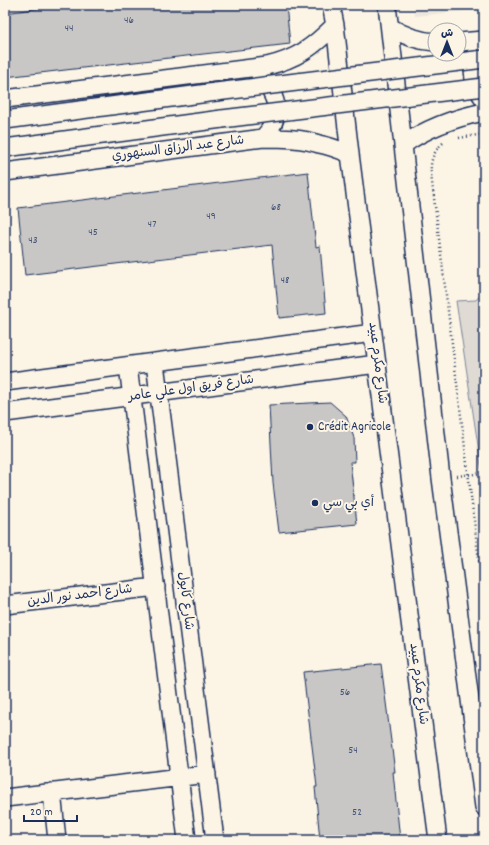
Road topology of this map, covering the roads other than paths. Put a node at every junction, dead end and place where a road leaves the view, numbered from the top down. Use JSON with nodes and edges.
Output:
{"nodes":[{"id":1,"x":331,"y":5,"type":"edge"},
{"id":2,"x":387,"y":5,"type":"edge"},
{"id":3,"x":335,"y":25,"type":"junction"},
{"id":4,"x":390,"y":27,"type":"junction"},
{"id":5,"x":484,"y":40,"type":"edge"},
{"id":6,"x":427,"y":41,"type":"edge"},
{"id":7,"x":467,"y":41,"type":"edge"},
{"id":8,"x":484,"y":59,"type":"edge"},
{"id":9,"x":254,"y":67,"type":"junction"},
{"id":10,"x":484,"y":87,"type":"edge"},
{"id":11,"x":5,"y":99,"type":"edge"},
{"id":12,"x":484,"y":99,"type":"edge"},
{"id":13,"x":484,"y":112,"type":"edge"},
{"id":14,"x":5,"y":120,"type":"edge"},
{"id":15,"x":263,"y":138,"type":"junction"},
{"id":16,"x":403,"y":145,"type":"junction"},
{"id":17,"x":5,"y":148,"type":"edge"},
{"id":18,"x":350,"y":154,"type":"junction"},
{"id":19,"x":5,"y":172,"type":"edge"},
{"id":20,"x":373,"y":333,"type":"junction"},
{"id":21,"x":155,"y":363,"type":"junction"},
{"id":22,"x":378,"y":364,"type":"junction"},
{"id":23,"x":128,"y":366,"type":"junction"},
{"id":24,"x":5,"y":382,"type":"edge"},
{"id":25,"x":159,"y":393,"type":"junction"},
{"id":26,"x":132,"y":397,"type":"junction"},
{"id":27,"x":5,"y":413,"type":"edge"},
{"id":28,"x":156,"y":587,"type":"junction"},
{"id":29,"x":5,"y":605,"type":"edge"},
{"id":30,"x":207,"y":774,"type":"junction"},
{"id":31,"x":180,"y":778,"type":"junction"},
{"id":32,"x":52,"y":792,"type":"junction"},
{"id":33,"x":5,"y":798,"type":"edge"},
{"id":34,"x":484,"y":807,"type":"edge"},
{"id":35,"x":58,"y":840,"type":"edge"},
{"id":36,"x":188,"y":840,"type":"edge"},
{"id":37,"x":215,"y":840,"type":"edge"},
{"id":38,"x":438,"y":840,"type":"edge"}],
"edges":[{"from":1,"to":3,"type":"street","name":"شارع مكرم عبيد"},
{"from":2,"to":4,"type":"street"},
{"from":3,"to":9,"type":"street"},
{"from":3,"to":18,"type":"street","name":"شارع مكرم عبيد"},
{"from":4,"to":6,"type":"street"},
{"from":4,"to":16,"type":"street"},
{"from":5,"to":7,"type":"street"},
{"from":5,"to":12,"type":"street"},
{"from":8,"to":14,"type":"street","bridge":true},
{"from":9,"to":11,"type":"street"},
{"from":9,"to":15,"type":"street"},
{"from":10,"to":17,"type":"street","bridge":true},
{"from":13,"to":16,"type":"street"},
{"from":15,"to":18,"type":"street","name":"شارع عبد الرزاق السنهوري"},
{"from":15,"to":19,"type":"street","name":"شارع عبد الرزاق السنهوري"},
{"from":16,"to":34,"type":"street"},
{"from":18,"to":20,"type":"street","name":"شارع مكرم عبيد"},
{"from":20,"to":21,"type":"street"},
{"from":20,"to":22,"type":"street","name":"شارع مكرم عبيد"},
{"from":21,"to":23,"type":"street"},
{"from":21,"to":25,"type":"street","name":"شارع كابول"},
{"from":22,"to":25,"type":"street","name":"شارع فريق اول علي عامر"},
{"from":22,"to":38,"type":"street","name":"شارع مكرم عبيد"},
{"from":23,"to":24,"type":"street"},
{"from":23,"to":26,"type":"street","name":"شارع كابول"},
{"from":25,"to":26,"type":"street","name":"شارع فريق اول علي عامر"},
{"from":25,"to":30,"type":"street","name":"شارع كابول"},
{"from":26,"to":27,"type":"street","name":"شارع فريق اول علي عامر"},
{"from":26,"to":28,"type":"street","name":"شارع كابول"},
{"from":28,"to":29,"type":"street","name":"شارع احمد نور الدين"},
{"from":28,"to":31,"type":"street","name":"شارع كابول"},
{"from":30,"to":31,"type":"street"},
{"from":30,"to":37,"type":"street","name":"شارع كابول"},
{"from":31,"to":32,"type":"street"},
{"from":31,"to":36,"type":"street","name":"شارع كابول"},
{"from":32,"to":33,"type":"street"},
{"from":32,"to":35,"type":"street"}]}
